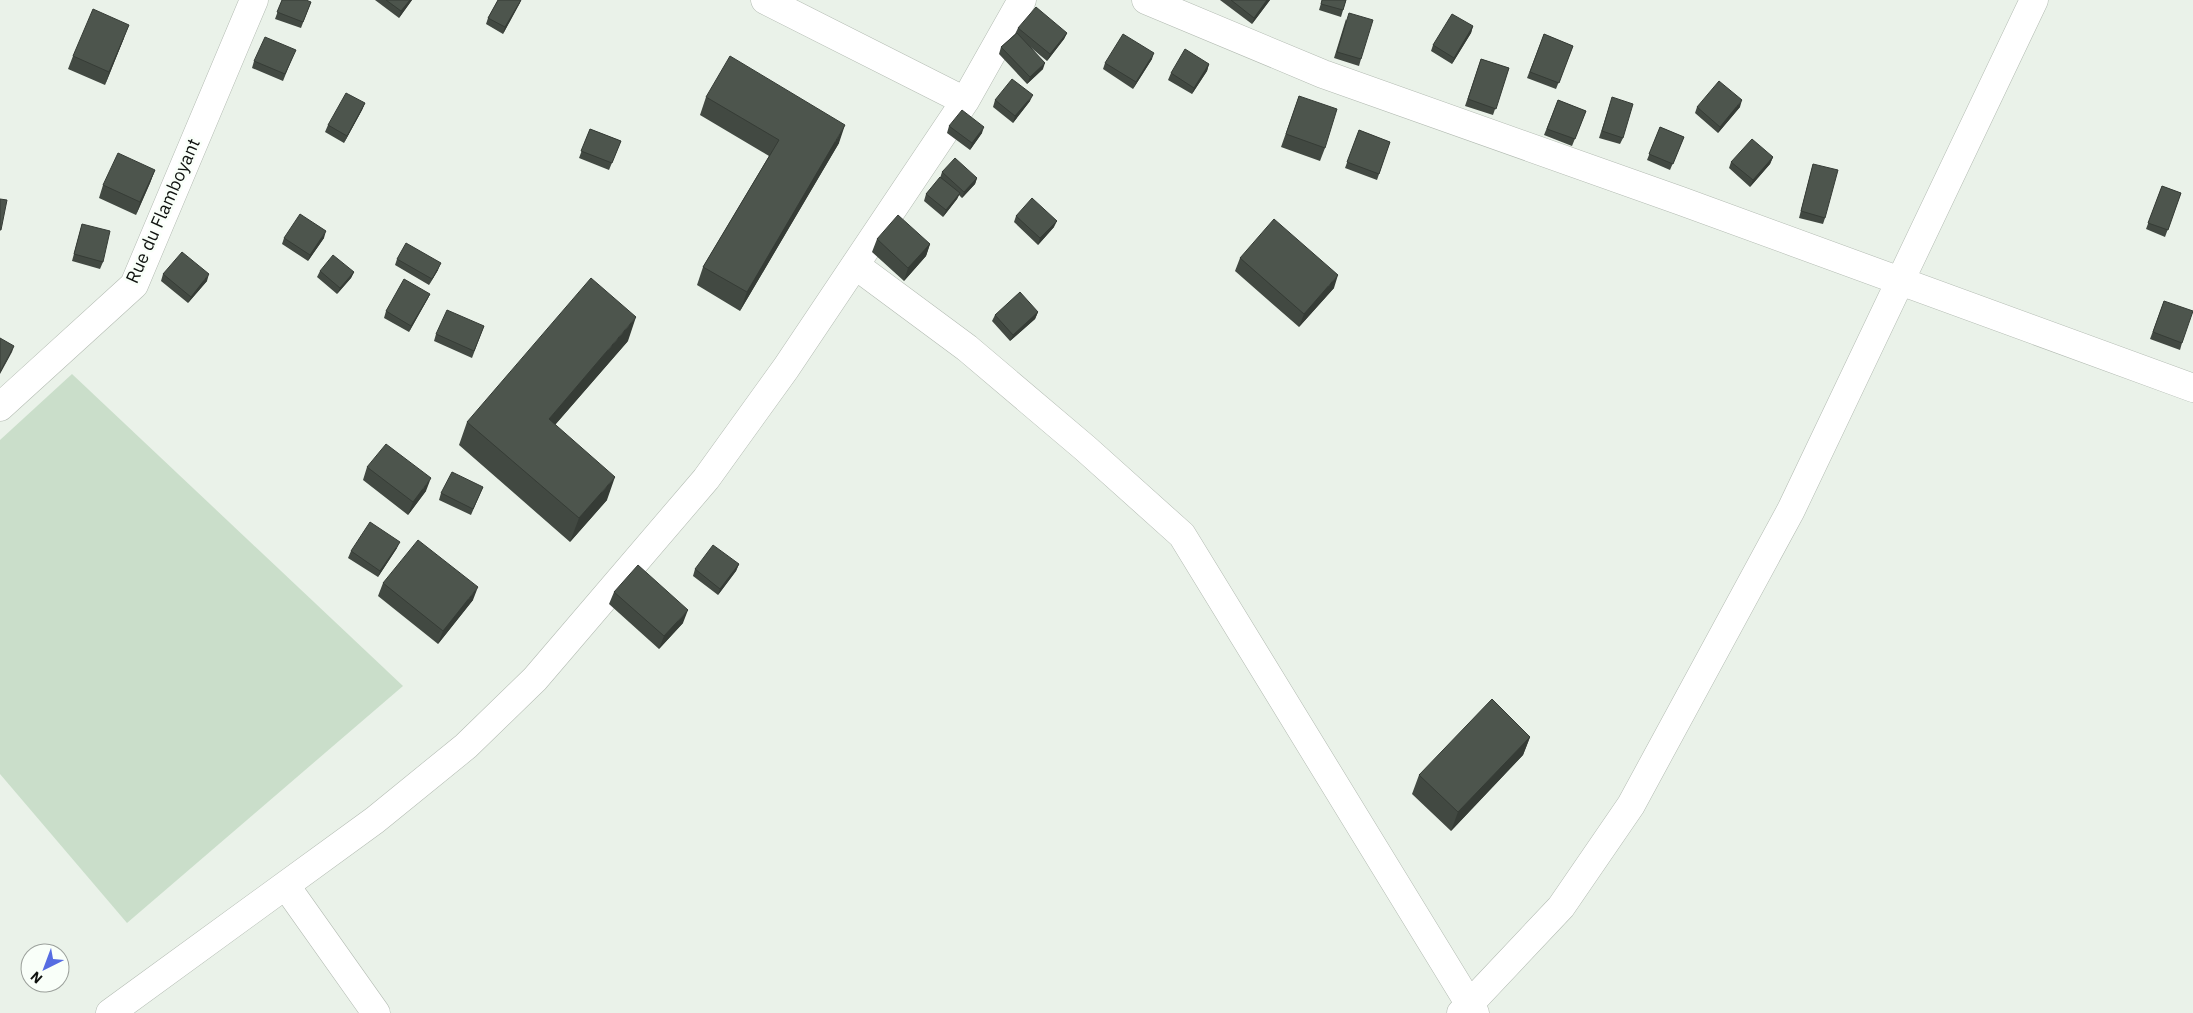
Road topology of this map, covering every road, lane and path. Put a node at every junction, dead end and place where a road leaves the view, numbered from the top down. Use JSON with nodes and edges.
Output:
{"nodes":[{"id":1,"x":254,"y":0,"type":"edge"},
{"id":2,"x":765,"y":0,"type":"edge"},
{"id":3,"x":1022,"y":0,"type":"edge"},
{"id":4,"x":1146,"y":0,"type":"edge"},
{"id":5,"x":2034,"y":0,"type":"edge"},
{"id":6,"x":965,"y":101,"type":"junction"},
{"id":7,"x":855,"y":265,"type":"junction"},
{"id":8,"x":1900,"y":281,"type":"junction"},
{"id":9,"x":2193,"y":388,"type":"edge"},
{"id":10,"x":0,"y":407,"type":"edge"},
{"id":11,"x":286,"y":886,"type":"junction"},
{"id":12,"x":1469,"y":1010,"type":"edge"},
{"id":13,"x":110,"y":1013,"type":"edge"},
{"id":14,"x":376,"y":1013,"type":"edge"}],
"edges":[{"from":1,"to":10,"type":"street","name":"Rue du Flamboyant"},
{"from":2,"to":6,"type":"street"},
{"from":3,"to":6,"type":"street"},
{"from":4,"to":8,"type":"street"},
{"from":5,"to":8,"type":"street"},
{"from":6,"to":7,"type":"street"},
{"from":7,"to":11,"type":"street"},
{"from":7,"to":12,"type":"street"},
{"from":8,"to":9,"type":"street"},
{"from":8,"to":12,"type":"street"},
{"from":11,"to":13,"type":"street"},
{"from":11,"to":14,"type":"street"}]}
